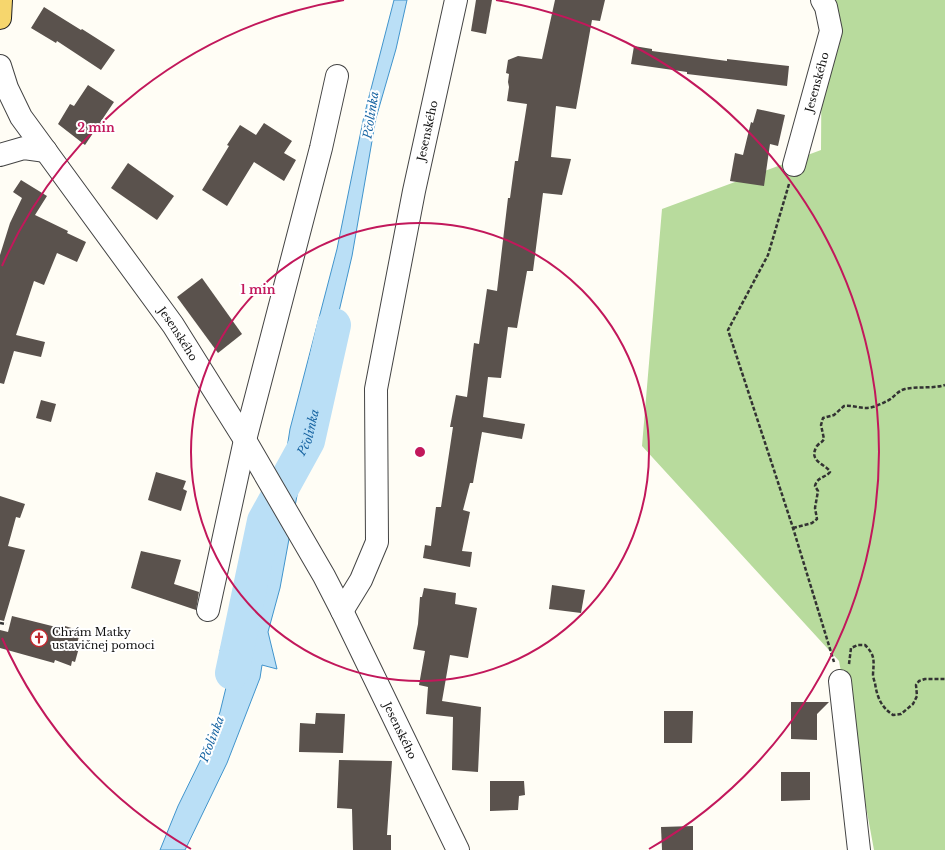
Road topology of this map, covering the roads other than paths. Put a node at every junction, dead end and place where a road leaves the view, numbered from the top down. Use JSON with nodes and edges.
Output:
{"nodes":[{"id":1,"x":1,"y":0,"type":"edge"},
{"id":2,"x":456,"y":0,"type":"edge"},
{"id":3,"x":822,"y":0,"type":"edge"},
{"id":4,"x":0,"y":18,"type":"edge"},
{"id":5,"x":0,"y":66,"type":"edge"},
{"id":6,"x":337,"y":76,"type":"dead end"},
{"id":7,"x":46,"y":151,"type":"junction"},
{"id":8,"x":0,"y":155,"type":"edge"},
{"id":9,"x":794,"y":165,"type":"road end"},
{"id":10,"x":245,"y":440,"type":"junction"},
{"id":11,"x":208,"y":610,"type":"dead end"},
{"id":12,"x":342,"y":611,"type":"junction"},
{"id":13,"x":840,"y":681,"type":"road end"},
{"id":14,"x":458,"y":850,"type":"edge"},
{"id":15,"x":859,"y":850,"type":"edge"}],
"edges":[{"from":1,"to":4,"type":"main road"},
{"from":2,"to":12,"type":"street","name":"Jesenského"},
{"from":3,"to":9,"type":"street","name":"Jesenského"},
{"from":5,"to":7,"type":"street","name":"Jesenského"},
{"from":6,"to":10,"type":"street"},
{"from":7,"to":8,"type":"street"},
{"from":7,"to":10,"type":"street","name":"Jesenského"},
{"from":10,"to":11,"type":"street"},
{"from":10,"to":12,"type":"street","name":"Jesenského"},
{"from":12,"to":14,"type":"street","name":"Jesenského"},
{"from":13,"to":15,"type":"street"}]}
